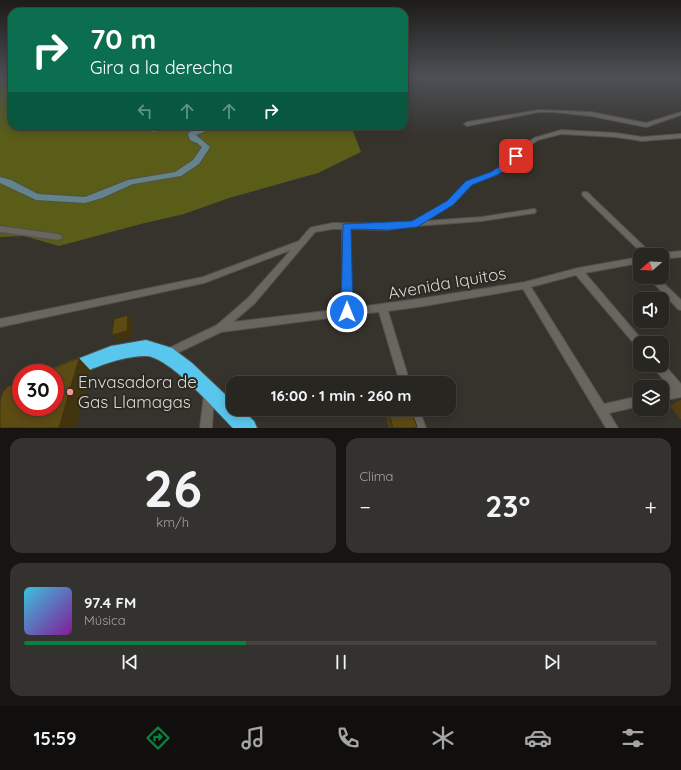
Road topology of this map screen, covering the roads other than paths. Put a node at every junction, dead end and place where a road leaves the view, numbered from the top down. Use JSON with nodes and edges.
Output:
{"nodes":[{"id":1,"x":681,"y":113,"type":"edge"},
{"id":2,"x":467,"y":124,"type":"dead end"},
{"id":3,"x":200,"y":130,"type":"edge"},
{"id":4,"x":681,"y":136,"type":"edge"},
{"id":5,"x":0,"y":180,"type":"edge"},
{"id":6,"x":585,"y":194,"type":"dead end"},
{"id":7,"x":533,"y":212,"type":"dead end"},
{"id":8,"x":414,"y":224,"type":"junction"},
{"id":9,"x":346,"y":226,"type":"junction"},
{"id":10,"x":0,"y":229,"type":"edge"},
{"id":11,"x":58,"y":237,"type":"dead end"},
{"id":12,"x":301,"y":243,"type":"junction"},
{"id":13,"x":642,"y":248,"type":"edge"},
{"id":14,"x":681,"y":254,"type":"edge"},
{"id":15,"x":669,"y":255,"type":"edge"},
{"id":16,"x":633,"y":263,"type":"edge"},
{"id":17,"x":578,"y":271,"type":"junction"},
{"id":18,"x":659,"y":284,"type":"edge"},
{"id":19,"x":525,"y":285,"type":"junction"},
{"id":20,"x":681,"y":306,"type":"edge"},
{"id":21,"x":383,"y":309,"type":"junction"},
{"id":22,"x":347,"y":312,"type":"junction"},
{"id":23,"x":0,"y":323,"type":"edge"},
{"id":24,"x":220,"y":328,"type":"junction"},
{"id":25,"x":633,"y":336,"type":"edge"},
{"id":26,"x":166,"y":354,"type":"junction"},
{"id":27,"x":64,"y":372,"type":"edge"},
{"id":28,"x":664,"y":372,"type":"edge"},
{"id":29,"x":403,"y":376,"type":"edge"},
{"id":30,"x":681,"y":392,"type":"edge"},
{"id":31,"x":209,"y":393,"type":"junction"},
{"id":32,"x":669,"y":395,"type":"edge"},
{"id":33,"x":633,"y":403,"type":"edge"},
{"id":34,"x":601,"y":410,"type":"junction"},
{"id":35,"x":416,"y":416,"type":"edge"},
{"id":36,"x":206,"y":428,"type":"edge"},
{"id":37,"x":247,"y":428,"type":"edge"},
{"id":38,"x":420,"y":428,"type":"edge"},
{"id":39,"x":612,"y":428,"type":"edge"}],
"edges":[{"from":1,"to":2,"type":"street"},
{"from":3,"to":5,"type":"main road"},
{"from":4,"to":8,"type":"street"},
{"from":6,"to":13,"type":"street"},
{"from":7,"to":8,"type":"street"},
{"from":8,"to":9,"type":"street"},
{"from":9,"to":12,"type":"street"},
{"from":9,"to":22,"type":"street"},
{"from":10,"to":11,"type":"street"},
{"from":12,"to":23,"type":"street"},
{"from":12,"to":24,"type":"street"},
{"from":14,"to":15,"type":"street"},
{"from":16,"to":17,"type":"street","name":"Avenida Iquitos"},
{"from":17,"to":19,"type":"street","name":"Avenida Iquitos"},
{"from":17,"to":25,"type":"street"},
{"from":18,"to":20,"type":"street"},
{"from":19,"to":21,"type":"street","name":"Avenida Iquitos"},
{"from":19,"to":34,"type":"street"},
{"from":21,"to":22,"type":"street","name":"Avenida Iquitos"},
{"from":21,"to":29,"type":"street"},
{"from":22,"to":24,"type":"street","name":"Avenida Iquitos"},
{"from":24,"to":26,"type":"street","name":"Avenida Iquitos"},
{"from":26,"to":27,"type":"highway"},
{"from":26,"to":31,"type":"highway"},
{"from":28,"to":30,"type":"street"},
{"from":30,"to":32,"type":"street"},
{"from":31,"to":36,"type":"street"},
{"from":31,"to":37,"type":"highway"},
{"from":33,"to":34,"type":"street"},
{"from":34,"to":39,"type":"street"},
{"from":35,"to":38,"type":"street"}]}
